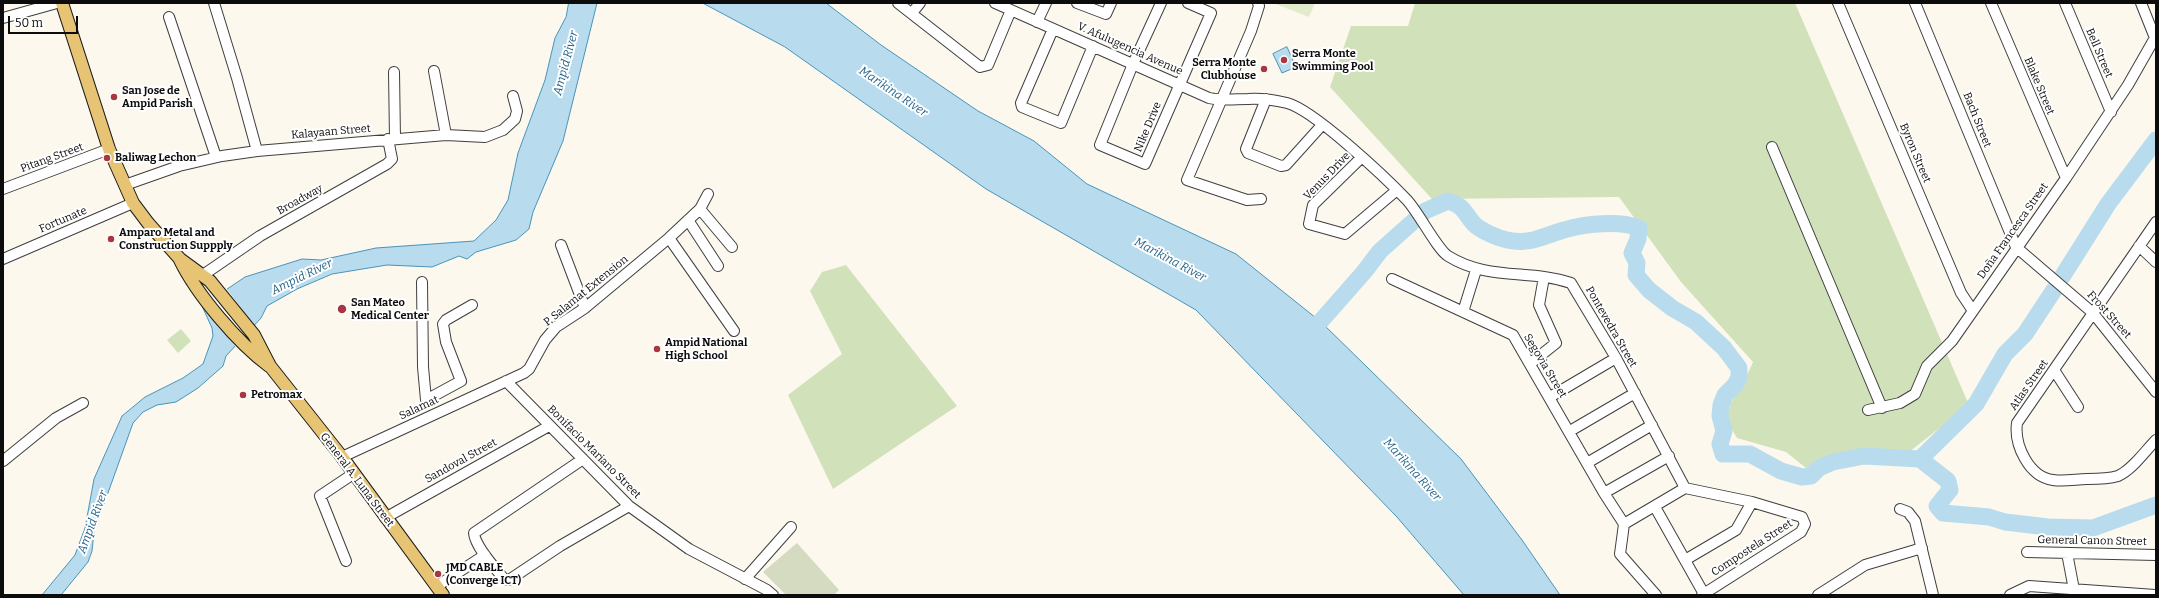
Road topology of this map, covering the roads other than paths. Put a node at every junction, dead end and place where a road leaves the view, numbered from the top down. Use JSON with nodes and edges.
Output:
{"nodes":[{"id":1,"x":57,"y":3,"type":"edge"},
{"id":2,"x":62,"y":3,"type":"edge"},
{"id":3,"x":214,"y":3,"type":"edge"},
{"id":4,"x":898,"y":3,"type":"edge"},
{"id":5,"x":920,"y":3,"type":"edge"},
{"id":6,"x":995,"y":3,"type":"edge"},
{"id":7,"x":1046,"y":3,"type":"edge"},
{"id":8,"x":1077,"y":3,"type":"edge"},
{"id":9,"x":1110,"y":3,"type":"edge"},
{"id":10,"x":1161,"y":3,"type":"edge"},
{"id":11,"x":1188,"y":3,"type":"edge"},
{"id":12,"x":1258,"y":3,"type":"edge"},
{"id":13,"x":1838,"y":3,"type":"edge"},
{"id":14,"x":1915,"y":3,"type":"edge"},
{"id":15,"x":1991,"y":3,"type":"edge"},
{"id":16,"x":2065,"y":3,"type":"edge"},
{"id":17,"x":2141,"y":3,"type":"edge"},
{"id":18,"x":1011,"y":10,"type":"junction"},
{"id":19,"x":912,"y":13,"type":"junction"},
{"id":20,"x":169,"y":17,"type":"dead end"},
{"id":21,"x":3,"y":18,"type":"edge"},
{"id":22,"x":1038,"y":22,"type":"junction"},
{"id":23,"x":1053,"y":29,"type":"junction"},
{"id":24,"x":2156,"y":37,"type":"edge"},
{"id":25,"x":1093,"y":46,"type":"junction"},
{"id":26,"x":1133,"y":64,"type":"junction"},
{"id":27,"x":434,"y":71,"type":"dead end"},
{"id":28,"x":394,"y":72,"type":"dead end"},
{"id":29,"x":1180,"y":85,"type":"junction"},
{"id":30,"x":513,"y":96,"type":"dead end"},
{"id":31,"x":1266,"y":99,"type":"junction"},
{"id":32,"x":1220,"y":100,"type":"junction"},
{"id":33,"x":2111,"y":112,"type":"junction"},
{"id":34,"x":1322,"y":125,"type":"junction"},
{"id":35,"x":446,"y":135,"type":"junction"},
{"id":36,"x":391,"y":139,"type":"junction"},
{"id":37,"x":1772,"y":147,"type":"dead end"},
{"id":38,"x":110,"y":150,"type":"junction"},
{"id":39,"x":257,"y":151,"type":"junction"},
{"id":40,"x":216,"y":157,"type":"junction"},
{"id":41,"x":1361,"y":158,"type":"junction"},
{"id":42,"x":2066,"y":178,"type":"junction"},
{"id":43,"x":124,"y":185,"type":"junction"},
{"id":44,"x":3,"y":189,"type":"edge"},
{"id":45,"x":1397,"y":190,"type":"junction"},
{"id":46,"x":708,"y":194,"type":"dead end"},
{"id":47,"x":1261,"y":199,"type":"dead end"},
{"id":48,"x":133,"y":203,"type":"junction"},
{"id":49,"x":1412,"y":206,"type":"joint"},
{"id":50,"x":700,"y":209,"type":"junction"},
{"id":51,"x":688,"y":220,"type":"junction"},
{"id":52,"x":2156,"y":222,"type":"edge"},
{"id":53,"x":669,"y":238,"type":"junction"},
{"id":54,"x":561,"y":245,"type":"dead end"},
{"id":55,"x":2139,"y":246,"type":"junction"},
{"id":56,"x":732,"y":247,"type":"dead end"},
{"id":57,"x":2016,"y":247,"type":"junction"},
{"id":58,"x":3,"y":259,"type":"edge"},
{"id":59,"x":180,"y":259,"type":"junction"},
{"id":60,"x":2156,"y":262,"type":"edge"},
{"id":61,"x":718,"y":266,"type":"dead end"},
{"id":62,"x":1476,"y":270,"type":"junction"},
{"id":63,"x":206,"y":278,"type":"junction"},
{"id":64,"x":1544,"y":278,"type":"junction"},
{"id":65,"x":1392,"y":279,"type":"dead end"},
{"id":66,"x":422,"y":282,"type":"dead end"},
{"id":67,"x":472,"y":305,"type":"dead end"},
{"id":68,"x":585,"y":308,"type":"junction"},
{"id":69,"x":1973,"y":311,"type":"junction"},
{"id":70,"x":1463,"y":312,"type":"junction"},
{"id":71,"x":2093,"y":313,"type":"junction"},
{"id":72,"x":734,"y":331,"type":"dead end"},
{"id":73,"x":1616,"y":358,"type":"junction"},
{"id":74,"x":1531,"y":363,"type":"junction"},
{"id":75,"x":270,"y":366,"type":"junction"},
{"id":76,"x":2054,"y":370,"type":"junction"},
{"id":77,"x":506,"y":381,"type":"junction"},
{"id":78,"x":2156,"y":392,"type":"edge"},
{"id":79,"x":1635,"y":393,"type":"junction"},
{"id":80,"x":1550,"y":397,"type":"junction"},
{"id":81,"x":426,"y":400,"type":"junction"},
{"id":82,"x":83,"y":403,"type":"dead end"},
{"id":83,"x":2078,"y":407,"type":"dead end"},
{"id":84,"x":1882,"y":408,"type":"junction"},
{"id":85,"x":1868,"y":410,"type":"dead end"},
{"id":86,"x":432,"y":415,"type":"junction"},
{"id":87,"x":1652,"y":425,"type":"junction"},
{"id":88,"x":549,"y":426,"type":"junction"},
{"id":89,"x":1570,"y":431,"type":"junction"},
{"id":90,"x":2156,"y":440,"type":"edge"},
{"id":91,"x":1669,"y":456,"type":"junction"},
{"id":92,"x":342,"y":457,"type":"junction"},
{"id":93,"x":583,"y":459,"type":"junction"},
{"id":94,"x":3,"y":461,"type":"edge"},
{"id":95,"x":1587,"y":463,"type":"junction"},
{"id":96,"x":353,"y":474,"type":"junction"},
{"id":97,"x":1685,"y":488,"type":"junction"},
{"id":98,"x":1604,"y":493,"type":"junction"},
{"id":99,"x":1752,"y":502,"type":"junction"},
{"id":100,"x":629,"y":506,"type":"junction"},
{"id":101,"x":1655,"y":507,"type":"junction"},
{"id":102,"x":1900,"y":509,"type":"dead end"},
{"id":103,"x":385,"y":518,"type":"junction"},
{"id":104,"x":1624,"y":524,"type":"junction"},
{"id":105,"x":791,"y":527,"type":"dead end"},
{"id":106,"x":1922,"y":548,"type":"junction"},
{"id":107,"x":2027,"y":552,"type":"dead end"},
{"id":108,"x":2067,"y":553,"type":"junction"},
{"id":109,"x":2156,"y":555,"type":"edge"},
{"id":110,"x":485,"y":556,"type":"junction"},
{"id":111,"x":346,"y":560,"type":"dead end"},
{"id":112,"x":1685,"y":560,"type":"junction"},
{"id":113,"x":745,"y":579,"type":"junction"},
{"id":114,"x":440,"y":591,"type":"edge"},
{"id":115,"x":2074,"y":593,"type":"edge"},
{"id":116,"x":1703,"y":594,"type":"edge"},
{"id":117,"x":773,"y":595,"type":"edge"},
{"id":118,"x":1656,"y":595,"type":"edge"},
{"id":119,"x":1818,"y":595,"type":"edge"},
{"id":120,"x":1933,"y":595,"type":"edge"},
{"id":121,"x":2010,"y":595,"type":"edge"},
{"id":122,"x":2156,"y":595,"type":"edge"}],
"edges":[{"from":1,"to":21,"type":"street"},
{"from":2,"to":38,"type":"main road","name":"General A. Luna Street"},
{"from":3,"to":39,"type":"street"},
{"from":4,"to":19,"type":"street"},
{"from":5,"to":19,"type":"street"},
{"from":6,"to":18,"type":"street","name":"V. Afulugencia Avenue"},
{"from":7,"to":22,"type":"street"},
{"from":8,"to":9,"type":"street"},
{"from":10,"to":26,"type":"street"},
{"from":11,"to":29,"type":"street"},
{"from":12,"to":32,"type":"street"},
{"from":13,"to":69,"type":"street","name":"Byron Street"},
{"from":14,"to":57,"type":"street","name":"Bach Street"},
{"from":15,"to":42,"type":"street","name":"Blake Street"},
{"from":16,"to":33,"type":"street","name":"Bell Street"},
{"from":17,"to":24,"type":"street"},
{"from":18,"to":19,"type":"street"},
{"from":18,"to":22,"type":"street","name":"V. Afulugencia Avenue"},
{"from":20,"to":40,"type":"street"},
{"from":22,"to":23,"type":"street","name":"V. Afulugencia Avenue"},
{"from":23,"to":25,"type":"street","name":"V. Afulugencia Avenue"},
{"from":23,"to":25,"type":"street"},
{"from":24,"to":33,"type":"street","name":"Doña Francesca Street"},
{"from":25,"to":26,"type":"street","name":"V. Afulugencia Avenue"},
{"from":26,"to":29,"type":"street","name":"V. Afulugencia Avenue"},
{"from":26,"to":29,"type":"street","name":"Nike Drive"},
{"from":27,"to":35,"type":"street"},
{"from":28,"to":36,"type":"street"},
{"from":29,"to":32,"type":"street","name":"V. Afulugencia Avenue"},
{"from":30,"to":35,"type":"street","name":"Kalayaan Street"},
{"from":31,"to":32,"type":"street","name":"V. Afulugencia Avenue"},
{"from":31,"to":34,"type":"street","name":"V. Afulugencia Avenue"},
{"from":31,"to":34,"type":"street"},
{"from":32,"to":47,"type":"street"},
{"from":33,"to":42,"type":"street","name":"Doña Francesca Street"},
{"from":34,"to":41,"type":"street","name":"V. Afulugencia Avenue"},
{"from":35,"to":36,"type":"street","name":"Kalayaan Street"},
{"from":36,"to":39,"type":"street","name":"Kalayaan Street"},
{"from":36,"to":63,"type":"street","name":"Broadway"},
{"from":37,"to":84,"type":"street"},
{"from":38,"to":43,"type":"main road","name":"General A. Luna Street"},
{"from":38,"to":44,"type":"street","name":"Pitang Street"},
{"from":39,"to":40,"type":"street","name":"Kalayaan Street"},
{"from":40,"to":43,"type":"street","name":"Kalayaan Street"},
{"from":41,"to":45,"type":"street","name":"V. Afulugencia Avenue"},
{"from":41,"to":45,"type":"street","name":"Venus Drive"},
{"from":42,"to":57,"type":"street","name":"Doña Francesca Street"},
{"from":43,"to":48,"type":"main road","name":"General A. Luna Street"},
{"from":45,"to":49,"type":"street","name":"V. Afulugencia Avenue"},
{"from":46,"to":50,"type":"street","name":"P. Salamat Extension"},
{"from":48,"to":58,"type":"street","name":"Fortunate"},
{"from":48,"to":59,"type":"main road","name":"General A. Luna Street"},
{"from":49,"to":62,"type":"street","name":"Pontevedra Street"},
{"from":50,"to":51,"type":"street","name":"P. Salamat Extension"},
{"from":50,"to":56,"type":"street"},
{"from":51,"to":53,"type":"street","name":"P. Salamat Extension"},
{"from":51,"to":61,"type":"street"},
{"from":52,"to":55,"type":"street","name":"Atlas Street"},
{"from":53,"to":68,"type":"street","name":"P. Salamat Extension"},
{"from":53,"to":72,"type":"street"},
{"from":54,"to":68,"type":"street"},
{"from":55,"to":60,"type":"street"},
{"from":55,"to":71,"type":"street","name":"Atlas Street"},
{"from":57,"to":69,"type":"street","name":"Doña Francesca Street"},
{"from":57,"to":71,"type":"street","name":"Frost Street"},
{"from":59,"to":63,"type":"main road","name":"General A. Luna Street"},
{"from":59,"to":75,"type":"main road","name":"General A. Luna Street"},
{"from":62,"to":64,"type":"street","name":"Pontevedra Street"},
{"from":62,"to":70,"type":"street"},
{"from":63,"to":75,"type":"main road","name":"General A. Luna Street"},
{"from":64,"to":73,"type":"street","name":"Pontevedra Street"},
{"from":64,"to":74,"type":"street"},
{"from":65,"to":70,"type":"street","name":"Segovia Street"},
{"from":66,"to":81,"type":"street"},
{"from":67,"to":81,"type":"street"},
{"from":68,"to":77,"type":"street","name":"P. Salamat Extension"},
{"from":69,"to":84,"type":"street","name":"Doña Francesca Street"},
{"from":70,"to":74,"type":"street","name":"Segovia Street"},
{"from":71,"to":76,"type":"street","name":"Atlas Street"},
{"from":71,"to":78,"type":"street","name":"Frost Street"},
{"from":73,"to":79,"type":"street","name":"Pontevedra Street"},
{"from":73,"to":80,"type":"street"},
{"from":74,"to":80,"type":"street","name":"Segovia Street"},
{"from":75,"to":92,"type":"main road","name":"General A. Luna Street"},
{"from":76,"to":83,"type":"street"},
{"from":76,"to":90,"type":"street","name":"Atlas Street"},
{"from":77,"to":86,"type":"street","name":"Salamat"},
{"from":77,"to":88,"type":"street","name":"Bonifacio Mariano Street"},
{"from":79,"to":87,"type":"street","name":"Pontevedra Street"},
{"from":79,"to":89,"type":"street"},
{"from":80,"to":89,"type":"street","name":"Segovia Street"},
{"from":81,"to":86,"type":"street"},
{"from":82,"to":94,"type":"street"},
{"from":84,"to":85,"type":"street","name":"Doña Francesca Street"},
{"from":86,"to":92,"type":"street","name":"Salamat"},
{"from":87,"to":91,"type":"street","name":"Pontevedra Street"},
{"from":87,"to":95,"type":"street"},
{"from":88,"to":93,"type":"street","name":"Bonifacio Mariano Street"},
{"from":88,"to":103,"type":"street","name":"Sandoval Street"},
{"from":89,"to":95,"type":"street","name":"Segovia Street"},
{"from":91,"to":97,"type":"street","name":"Pontevedra Street"},
{"from":91,"to":98,"type":"street"},
{"from":92,"to":96,"type":"main road","name":"General A. Luna Street"},
{"from":93,"to":100,"type":"street","name":"Bonifacio Mariano Street"},
{"from":93,"to":110,"type":"street"},
{"from":95,"to":98,"type":"street","name":"Segovia Street"},
{"from":96,"to":103,"type":"main road","name":"General A. Luna Street"},
{"from":96,"to":111,"type":"street"},
{"from":97,"to":99,"type":"street","name":"Compostela Street"},
{"from":97,"to":101,"type":"street"},
{"from":98,"to":104,"type":"street","name":"Segovia Street"},
{"from":99,"to":112,"type":"street"},
{"from":99,"to":116,"type":"street","name":"Compostela Street"},
{"from":100,"to":110,"type":"street"},
{"from":100,"to":113,"type":"street","name":"Bonifacio Mariano Street"},
{"from":101,"to":104,"type":"street"},
{"from":101,"to":112,"type":"street"},
{"from":102,"to":106,"type":"street"},
{"from":103,"to":114,"type":"main road","name":"General A. Luna Street"},
{"from":104,"to":118,"type":"street"},
{"from":105,"to":113,"type":"street"},
{"from":106,"to":119,"type":"street"},
{"from":106,"to":120,"type":"street"},
{"from":107,"to":108,"type":"street","name":"General Canon Street"},
{"from":108,"to":109,"type":"street","name":"General Canon Street"},
{"from":108,"to":115,"type":"street"},
{"from":110,"to":114,"type":"street"},
{"from":112,"to":116,"type":"street"},
{"from":113,"to":117,"type":"street","name":"Bonifacio Mariano Street"},
{"from":115,"to":121,"type":"street"},
{"from":115,"to":122,"type":"street"}]}
